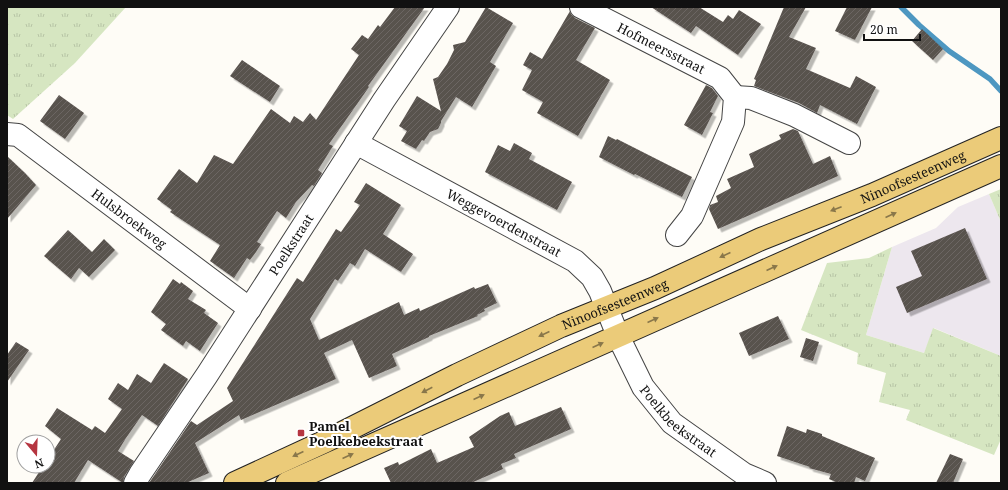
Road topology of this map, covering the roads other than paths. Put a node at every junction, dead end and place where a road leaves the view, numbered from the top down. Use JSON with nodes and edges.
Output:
{"nodes":[{"id":1,"x":448,"y":7,"type":"edge"},
{"id":2,"x":581,"y":7,"type":"edge"},
{"id":3,"x":735,"y":97,"type":"junction"},
{"id":4,"x":7,"y":134,"type":"edge"},
{"id":5,"x":1001,"y":138,"type":"edge"},
{"id":6,"x":356,"y":143,"type":"junction"},
{"id":7,"x":849,"y":143,"type":"dead end"},
{"id":8,"x":1001,"y":166,"type":"edge"},
{"id":9,"x":677,"y":235,"type":"dead end"},
{"id":10,"x":606,"y":307,"type":"junction"},
{"id":11,"x":250,"y":309,"type":"junction"},
{"id":12,"x":618,"y":336,"type":"junction"},
{"id":13,"x":135,"y":483,"type":"edge"},
{"id":14,"x":235,"y":483,"type":"edge"},
{"id":15,"x":287,"y":483,"type":"edge"},
{"id":16,"x":765,"y":483,"type":"edge"}],
"edges":[{"from":1,"to":6,"type":"street","name":"Poelkstraat"},
{"from":2,"to":3,"type":"street","name":"Hofmeersstraat"},
{"from":3,"to":7,"type":"street"},
{"from":3,"to":9,"type":"street"},
{"from":4,"to":11,"type":"street","name":"Hulsbroekweg"},
{"from":5,"to":10,"type":"main road","name":"Ninoofsesteenweg","one_way":true},
{"from":6,"to":10,"type":"street","name":"Weggevoerdenstraat"},
{"from":6,"to":11,"type":"street","name":"Poelkstraat"},
{"from":12,"to":8,"type":"main road","name":"Ninoofsesteenweg","one_way":true},
{"from":10,"to":12,"type":"street","name":"Weggevoerdenstraat"},
{"from":10,"to":14,"type":"main road","name":"Ninoofsesteenweg","one_way":true},
{"from":11,"to":13,"type":"street","name":"Poelkstraat"},
{"from":15,"to":12,"type":"main road","name":"Ninoofsesteenweg","one_way":true},
{"from":12,"to":16,"type":"street","name":"Poelkbeekstraat"}]}
